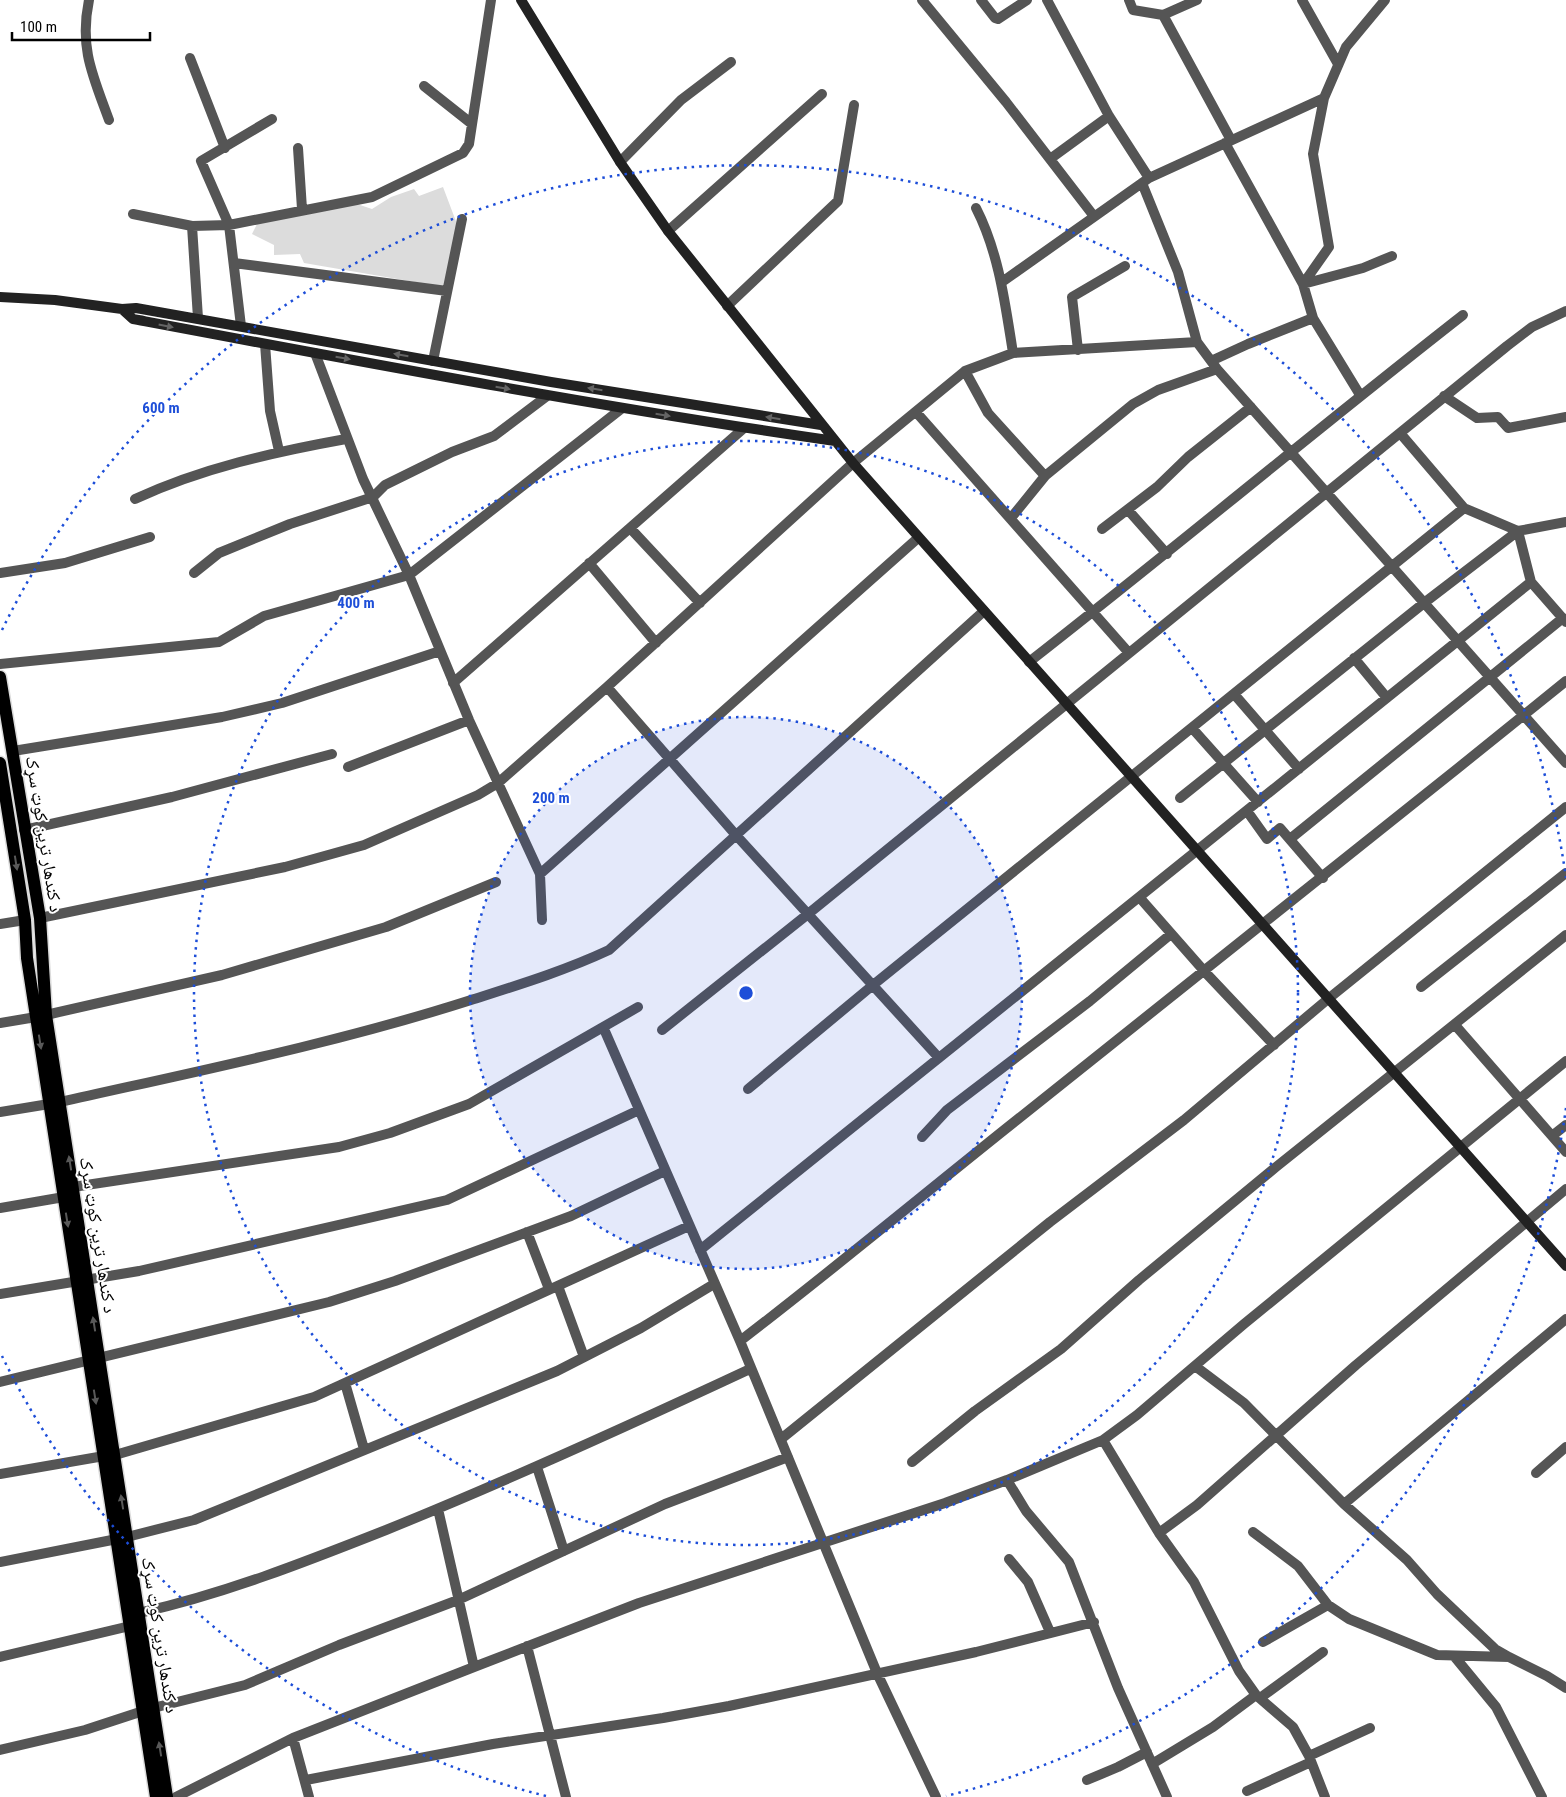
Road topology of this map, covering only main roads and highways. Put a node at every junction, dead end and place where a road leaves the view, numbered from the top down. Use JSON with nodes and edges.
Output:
{"nodes":[{"id":1,"x":521,"y":0,"type":"edge"},
{"id":2,"x":0,"y":297,"type":"edge"},
{"id":3,"x":122,"y":309,"type":"junction"},
{"id":4,"x":821,"y":425,"type":"junction"},
{"id":5,"x":835,"y":441,"type":"junction"},
{"id":6,"x":0,"y":677,"type":"edge"},
{"id":7,"x":0,"y":763,"type":"edge"},
{"id":8,"x":5,"y":833,"type":"edge"},
{"id":9,"x":40,"y":918,"type":"junction"},
{"id":10,"x":25,"y":920,"type":"junction"},
{"id":11,"x":41,"y":1016,"type":"junction"},
{"id":12,"x":55,"y":1103,"type":"junction"},
{"id":13,"x":1566,"y":1266,"type":"edge"},
{"id":14,"x":82,"y":1281,"type":"junction"},
{"id":15,"x":130,"y":1589,"type":"junction"},
{"id":16,"x":148,"y":1709,"type":"junction"},
{"id":17,"x":156,"y":1797,"type":"edge"},
{"id":18,"x":167,"y":1797,"type":"edge"}],
"edges":[{"from":1,"to":4,"type":"main road"},
{"from":2,"to":3,"type":"main road"},
{"from":4,"to":3,"type":"main road","one_way":true},
{"from":3,"to":5,"type":"main road","one_way":true},
{"from":4,"to":5,"type":"main road"},
{"from":5,"to":13,"type":"main road"},
{"from":6,"to":9,"type":"main road","name":"د کندهار ترين کوټ سړک"},
{"from":7,"to":8,"type":"main road","name":"د کندهار ترين کوټ سړک"},
{"from":8,"to":10,"type":"main road","name":"د کندهار ترين کوټ سړک","one_way":true},
{"from":9,"to":10,"type":"main road"},
{"from":9,"to":11,"type":"main road","name":"د کندهار ترين کوټ سړک"},
{"from":10,"to":11,"type":"main road","name":"د کندهار ترين کوټ سړک"},
{"from":11,"to":12,"type":"main road","name":"د کندهار ترين کوټ سړک"},
{"from":14,"to":12,"type":"main road","name":"د کندهار ترين کوټ سړک","one_way":true},
{"from":12,"to":14,"type":"main road","name":"د کندهار ترين کوټ سړک","one_way":true},
{"from":14,"to":15,"type":"main road","name":"د کندهار ترين کوټ سړک"},
{"from":15,"to":16,"type":"main road","name":"د کندهار ترين کوټ سړک"},
{"from":15,"to":16,"type":"main road","name":"د کندهار ترين کوټ سړک"},
{"from":16,"to":17,"type":"main road","name":"د کندهار ترين کوټ سړک"},
{"from":18,"to":16,"type":"main road","name":"د کندهار ترين کوټ سړک","one_way":true}]}
